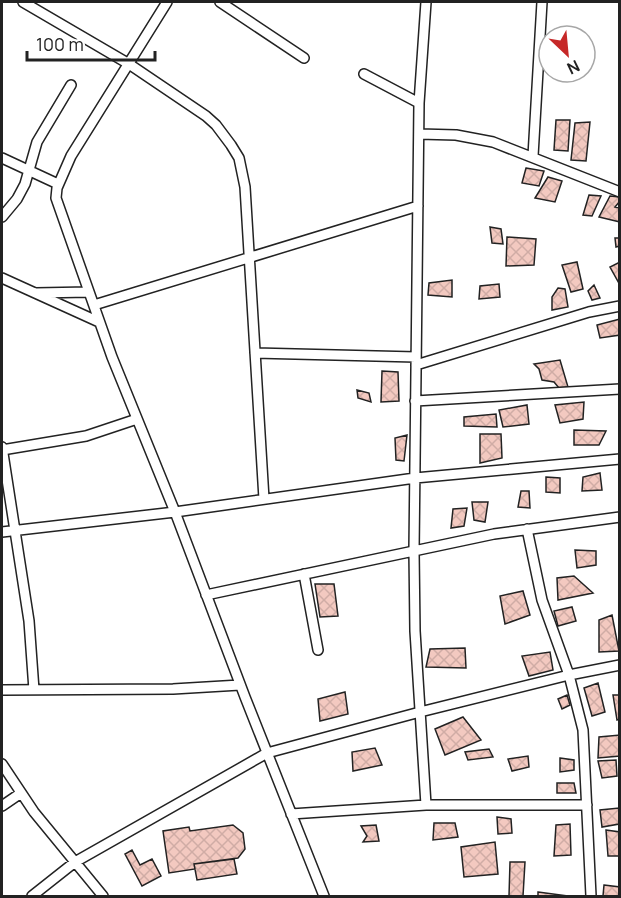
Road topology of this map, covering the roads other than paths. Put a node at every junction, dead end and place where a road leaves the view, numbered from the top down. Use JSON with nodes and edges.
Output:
{"nodes":[{"id":1,"x":23,"y":2,"type":"edge"},
{"id":2,"x":166,"y":2,"type":"edge"},
{"id":3,"x":220,"y":2,"type":"edge"},
{"id":4,"x":426,"y":2,"type":"edge"},
{"id":5,"x":542,"y":2,"type":"edge"},
{"id":6,"x":304,"y":58,"type":"dead end"},
{"id":7,"x":129,"y":64,"type":"junction"},
{"id":8,"x":363,"y":74,"type":"dead end"},
{"id":9,"x":71,"y":85,"type":"dead end"},
{"id":10,"x":419,"y":103,"type":"junction"},
{"id":11,"x":419,"y":134,"type":"junction"},
{"id":12,"x":533,"y":156,"type":"junction"},
{"id":13,"x":2,"y":158,"type":"edge"},
{"id":14,"x":28,"y":170,"type":"junction"},
{"id":15,"x":58,"y":184,"type":"junction"},
{"id":16,"x":620,"y":192,"type":"edge"},
{"id":17,"x":418,"y":206,"type":"junction"},
{"id":18,"x":2,"y":217,"type":"edge"},
{"id":19,"x":249,"y":258,"type":"junction"},
{"id":20,"x":2,"y":278,"type":"edge"},
{"id":21,"x":89,"y":291,"type":"junction"},
{"id":22,"x":36,"y":293,"type":"junction"},
{"id":23,"x":94,"y":305,"type":"junction"},
{"id":24,"x":620,"y":306,"type":"edge"},
{"id":25,"x":99,"y":322,"type":"junction"},
{"id":26,"x":255,"y":353,"type":"junction"},
{"id":27,"x":416,"y":361,"type":"junction"},
{"id":28,"x":620,"y":389,"type":"edge"},
{"id":29,"x":416,"y":401,"type":"junction"},
{"id":30,"x":137,"y":419,"type":"junction"},
{"id":31,"x":2,"y":449,"type":"edge"},
{"id":32,"x":620,"y":459,"type":"edge"},
{"id":33,"x":415,"y":478,"type":"junction"},
{"id":34,"x":264,"y":500,"type":"junction"},
{"id":35,"x":175,"y":512,"type":"junction"},
{"id":36,"x":620,"y":517,"type":"edge"},
{"id":37,"x":527,"y":530,"type":"junction"},
{"id":38,"x":15,"y":531,"type":"junction"},
{"id":39,"x":2,"y":532,"type":"edge"},
{"id":40,"x":414,"y":551,"type":"junction"},
{"id":41,"x":304,"y":574,"type":"junction"},
{"id":42,"x":206,"y":595,"type":"junction"},
{"id":43,"x":318,"y":650,"type":"dead end"},
{"id":44,"x":620,"y":665,"type":"edge"},
{"id":45,"x":569,"y":675,"type":"junction"},
{"id":46,"x":240,"y":685,"type":"junction"},
{"id":47,"x":2,"y":690,"type":"edge"},
{"id":48,"x":34,"y":690,"type":"junction"},
{"id":49,"x":420,"y":712,"type":"junction"},
{"id":50,"x":267,"y":753,"type":"junction"},
{"id":51,"x":2,"y":764,"type":"edge"},
{"id":52,"x":21,"y":793,"type":"junction"},
{"id":53,"x":587,"y":804,"type":"junction"},
{"id":54,"x":426,"y":805,"type":"junction"},
{"id":55,"x":2,"y":806,"type":"edge"},
{"id":56,"x":291,"y":814,"type":"junction"},
{"id":57,"x":75,"y":862,"type":"junction"},
{"id":58,"x":32,"y":897,"type":"edge"},
{"id":59,"x":103,"y":897,"type":"edge"},
{"id":60,"x":324,"y":897,"type":"edge"},
{"id":61,"x":591,"y":897,"type":"edge"}],
"edges":[{"from":1,"to":7,"type":"street"},
{"from":2,"to":7,"type":"street"},
{"from":3,"to":6,"type":"street"},
{"from":4,"to":10,"type":"street"},
{"from":5,"to":12,"type":"street"},
{"from":7,"to":15,"type":"street"},
{"from":7,"to":19,"type":"street"},
{"from":8,"to":10,"type":"street"},
{"from":9,"to":14,"type":"street"},
{"from":10,"to":11,"type":"street"},
{"from":11,"to":12,"type":"street"},
{"from":11,"to":17,"type":"street"},
{"from":12,"to":16,"type":"street"},
{"from":13,"to":14,"type":"street"},
{"from":14,"to":15,"type":"street"},
{"from":14,"to":18,"type":"street"},
{"from":15,"to":21,"type":"street"},
{"from":17,"to":19,"type":"street"},
{"from":17,"to":27,"type":"street"},
{"from":19,"to":23,"type":"street"},
{"from":19,"to":26,"type":"street"},
{"from":20,"to":22,"type":"street"},
{"from":21,"to":22,"type":"street"},
{"from":21,"to":23,"type":"street"},
{"from":22,"to":25,"type":"street"},
{"from":23,"to":25,"type":"street"},
{"from":24,"to":27,"type":"street"},
{"from":25,"to":30,"type":"street"},
{"from":26,"to":27,"type":"street"},
{"from":26,"to":34,"type":"street"},
{"from":27,"to":29,"type":"street"},
{"from":28,"to":29,"type":"street"},
{"from":29,"to":33,"type":"street"},
{"from":30,"to":31,"type":"street"},
{"from":30,"to":35,"type":"street"},
{"from":31,"to":38,"type":"street"},
{"from":32,"to":33,"type":"street"},
{"from":33,"to":34,"type":"street"},
{"from":33,"to":40,"type":"street"},
{"from":34,"to":35,"type":"street"},
{"from":35,"to":38,"type":"street"},
{"from":35,"to":42,"type":"street"},
{"from":36,"to":37,"type":"street"},
{"from":37,"to":40,"type":"street"},
{"from":37,"to":45,"type":"street"},
{"from":38,"to":39,"type":"street"},
{"from":38,"to":48,"type":"street"},
{"from":40,"to":41,"type":"street"},
{"from":40,"to":49,"type":"street"},
{"from":41,"to":42,"type":"street"},
{"from":41,"to":43,"type":"street"},
{"from":42,"to":46,"type":"street"},
{"from":44,"to":45,"type":"street"},
{"from":45,"to":49,"type":"street"},
{"from":45,"to":53,"type":"street"},
{"from":46,"to":48,"type":"street"},
{"from":46,"to":50,"type":"street"},
{"from":47,"to":48,"type":"street"},
{"from":49,"to":50,"type":"street"},
{"from":49,"to":54,"type":"street"},
{"from":50,"to":56,"type":"street"},
{"from":50,"to":57,"type":"street"},
{"from":51,"to":52,"type":"street"},
{"from":52,"to":55,"type":"street"},
{"from":52,"to":57,"type":"street"},
{"from":53,"to":54,"type":"street"},
{"from":53,"to":61,"type":"street"},
{"from":54,"to":56,"type":"street"},
{"from":56,"to":60,"type":"street"},
{"from":57,"to":58,"type":"street"},
{"from":57,"to":59,"type":"street"}]}
